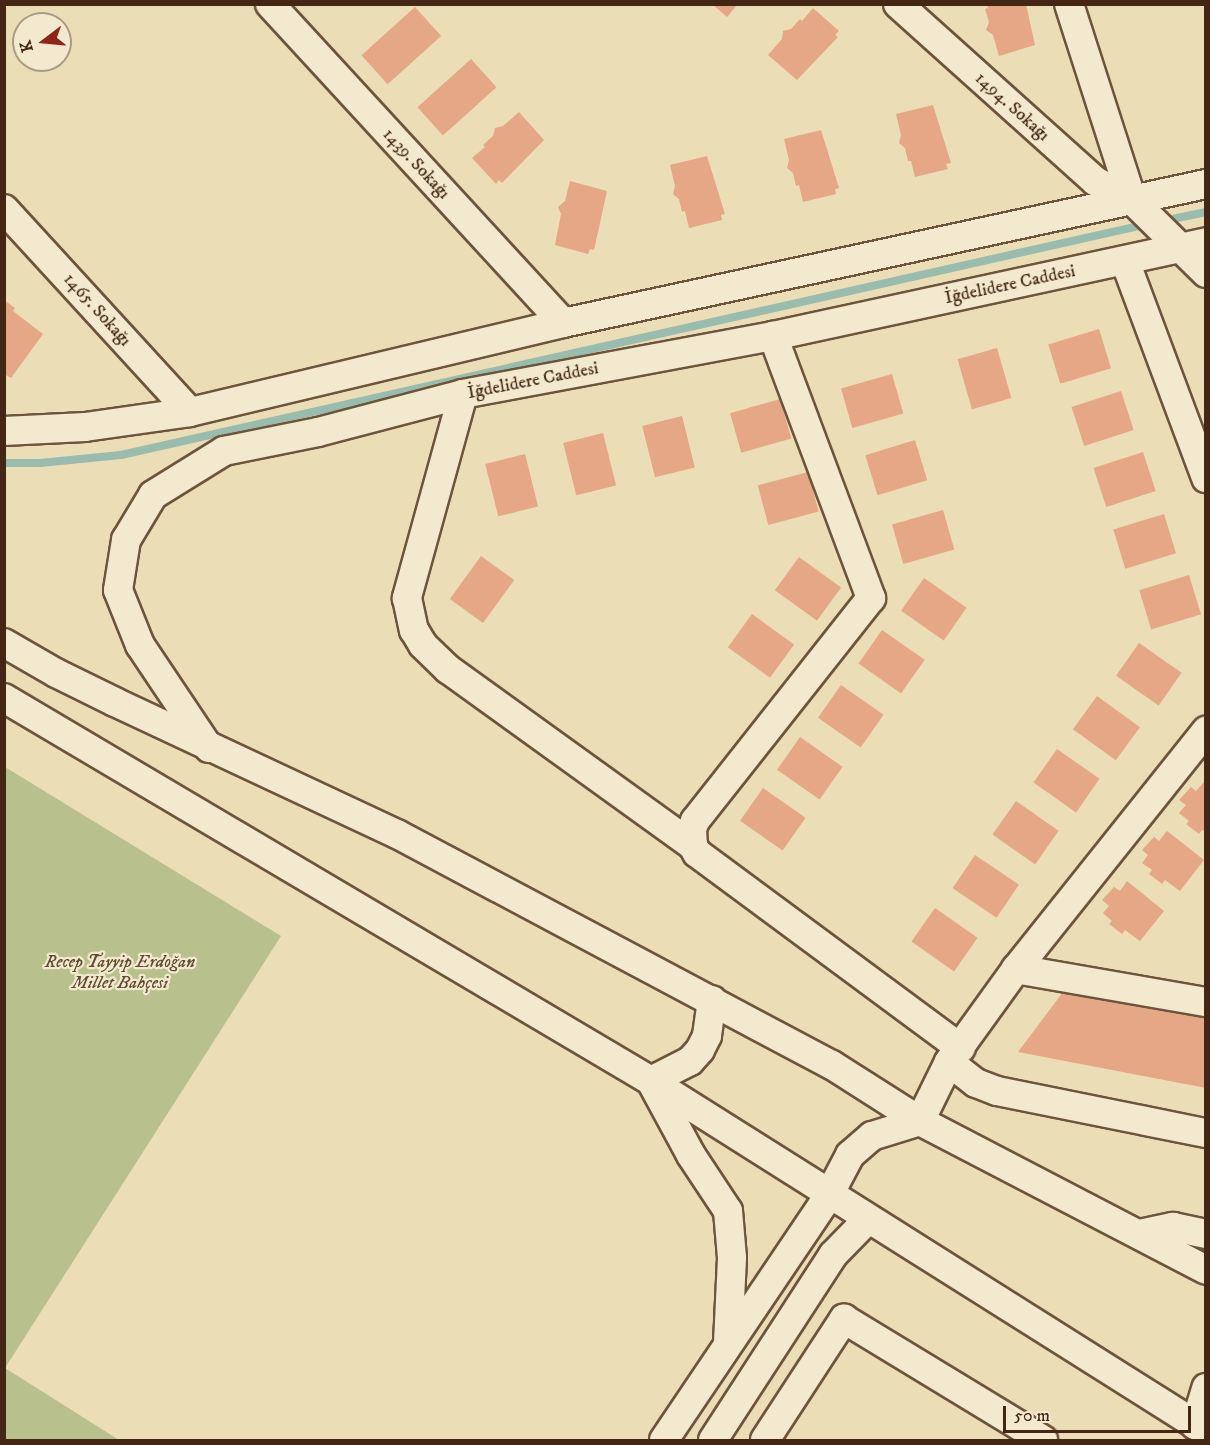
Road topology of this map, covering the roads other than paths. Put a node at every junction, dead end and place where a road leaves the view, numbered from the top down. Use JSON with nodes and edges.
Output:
{"nodes":[{"id":1,"x":270,"y":4,"type":"edge"},
{"id":2,"x":898,"y":4,"type":"edge"},
{"id":3,"x":1069,"y":4,"type":"edge"},
{"id":4,"x":1206,"y":184,"type":"edge"},
{"id":5,"x":1136,"y":203,"type":"junction"},
{"id":6,"x":4,"y":209,"type":"edge"},
{"id":7,"x":1182,"y":240,"type":"edge"},
{"id":8,"x":1125,"y":261,"type":"junction"},
{"id":9,"x":1206,"y":273,"type":"edge"},
{"id":10,"x":563,"y":323,"type":"junction"},
{"id":11,"x":773,"y":336,"type":"junction"},
{"id":12,"x":463,"y":394,"type":"junction"},
{"id":13,"x":190,"y":412,"type":"junction"},
{"id":14,"x":4,"y":431,"type":"edge"},
{"id":15,"x":1206,"y":478,"type":"edge"},
{"id":16,"x":4,"y":643,"type":"edge"},
{"id":17,"x":4,"y":698,"type":"edge"},
{"id":18,"x":1206,"y":731,"type":"edge"},
{"id":19,"x":209,"y":748,"type":"junction"},
{"id":20,"x":693,"y":846,"type":"junction"},
{"id":21,"x":1016,"y":969,"type":"junction"},
{"id":22,"x":712,"y":1000,"type":"junction"},
{"id":23,"x":1206,"y":1002,"type":"edge"},
{"id":24,"x":955,"y":1055,"type":"junction"},
{"id":25,"x":651,"y":1081,"type":"junction"},
{"id":26,"x":920,"y":1121,"type":"junction"},
{"id":27,"x":1206,"y":1133,"type":"edge"},
{"id":28,"x":829,"y":1195,"type":"junction"},
{"id":29,"x":868,"y":1219,"type":"junction"},
{"id":30,"x":1139,"y":1234,"type":"junction"},
{"id":31,"x":1206,"y":1234,"type":"edge"},
{"id":32,"x":1206,"y":1270,"type":"edge"},
{"id":33,"x":728,"y":1344,"type":"junction"},
{"id":34,"x":1206,"y":1388,"type":"edge"},
{"id":35,"x":1200,"y":1428,"type":"edge"},
{"id":36,"x":664,"y":1440,"type":"edge"},
{"id":37,"x":713,"y":1440,"type":"edge"},
{"id":38,"x":765,"y":1440,"type":"edge"},
{"id":39,"x":1042,"y":1440,"type":"edge"}],
"edges":[{"from":1,"to":10,"type":"street","name":"1439. Sokağı"},
{"from":2,"to":5,"type":"street","name":"1494. Sokağı"},
{"from":3,"to":5,"type":"street"},
{"from":4,"to":5,"type":"street"},
{"from":5,"to":7,"type":"street"},
{"from":5,"to":10,"type":"street"},
{"from":6,"to":13,"type":"street","name":"1465. Sokağı"},
{"from":7,"to":8,"type":"street","name":"İğdelidere Caddesi"},
{"from":7,"to":9,"type":"street"},
{"from":8,"to":11,"type":"street","name":"İğdelidere Caddesi"},
{"from":8,"to":15,"type":"street"},
{"from":10,"to":13,"type":"street"},
{"from":11,"to":12,"type":"street","name":"İğdelidere Caddesi"},
{"from":11,"to":20,"type":"street"},
{"from":12,"to":19,"type":"street","name":"İğdelidere Caddesi"},
{"from":12,"to":20,"type":"street"},
{"from":13,"to":14,"type":"street"},
{"from":16,"to":19,"type":"street"},
{"from":17,"to":25,"type":"street"},
{"from":18,"to":21,"type":"street"},
{"from":19,"to":22,"type":"street"},
{"from":20,"to":24,"type":"street"},
{"from":21,"to":23,"type":"street"},
{"from":21,"to":24,"type":"street"},
{"from":22,"to":25,"type":"street"},
{"from":22,"to":26,"type":"street"},
{"from":24,"to":26,"type":"street"},
{"from":24,"to":27,"type":"street"},
{"from":25,"to":28,"type":"street"},
{"from":25,"to":33,"type":"street"},
{"from":26,"to":28,"type":"street"},
{"from":26,"to":30,"type":"street"},
{"from":28,"to":29,"type":"street"},
{"from":28,"to":33,"type":"street"},
{"from":29,"to":35,"type":"street"},
{"from":29,"to":37,"type":"street"},
{"from":30,"to":31,"type":"street"},
{"from":30,"to":32,"type":"street"},
{"from":33,"to":36,"type":"street"},
{"from":34,"to":35,"type":"street"},
{"from":38,"to":39,"type":"street"}]}
